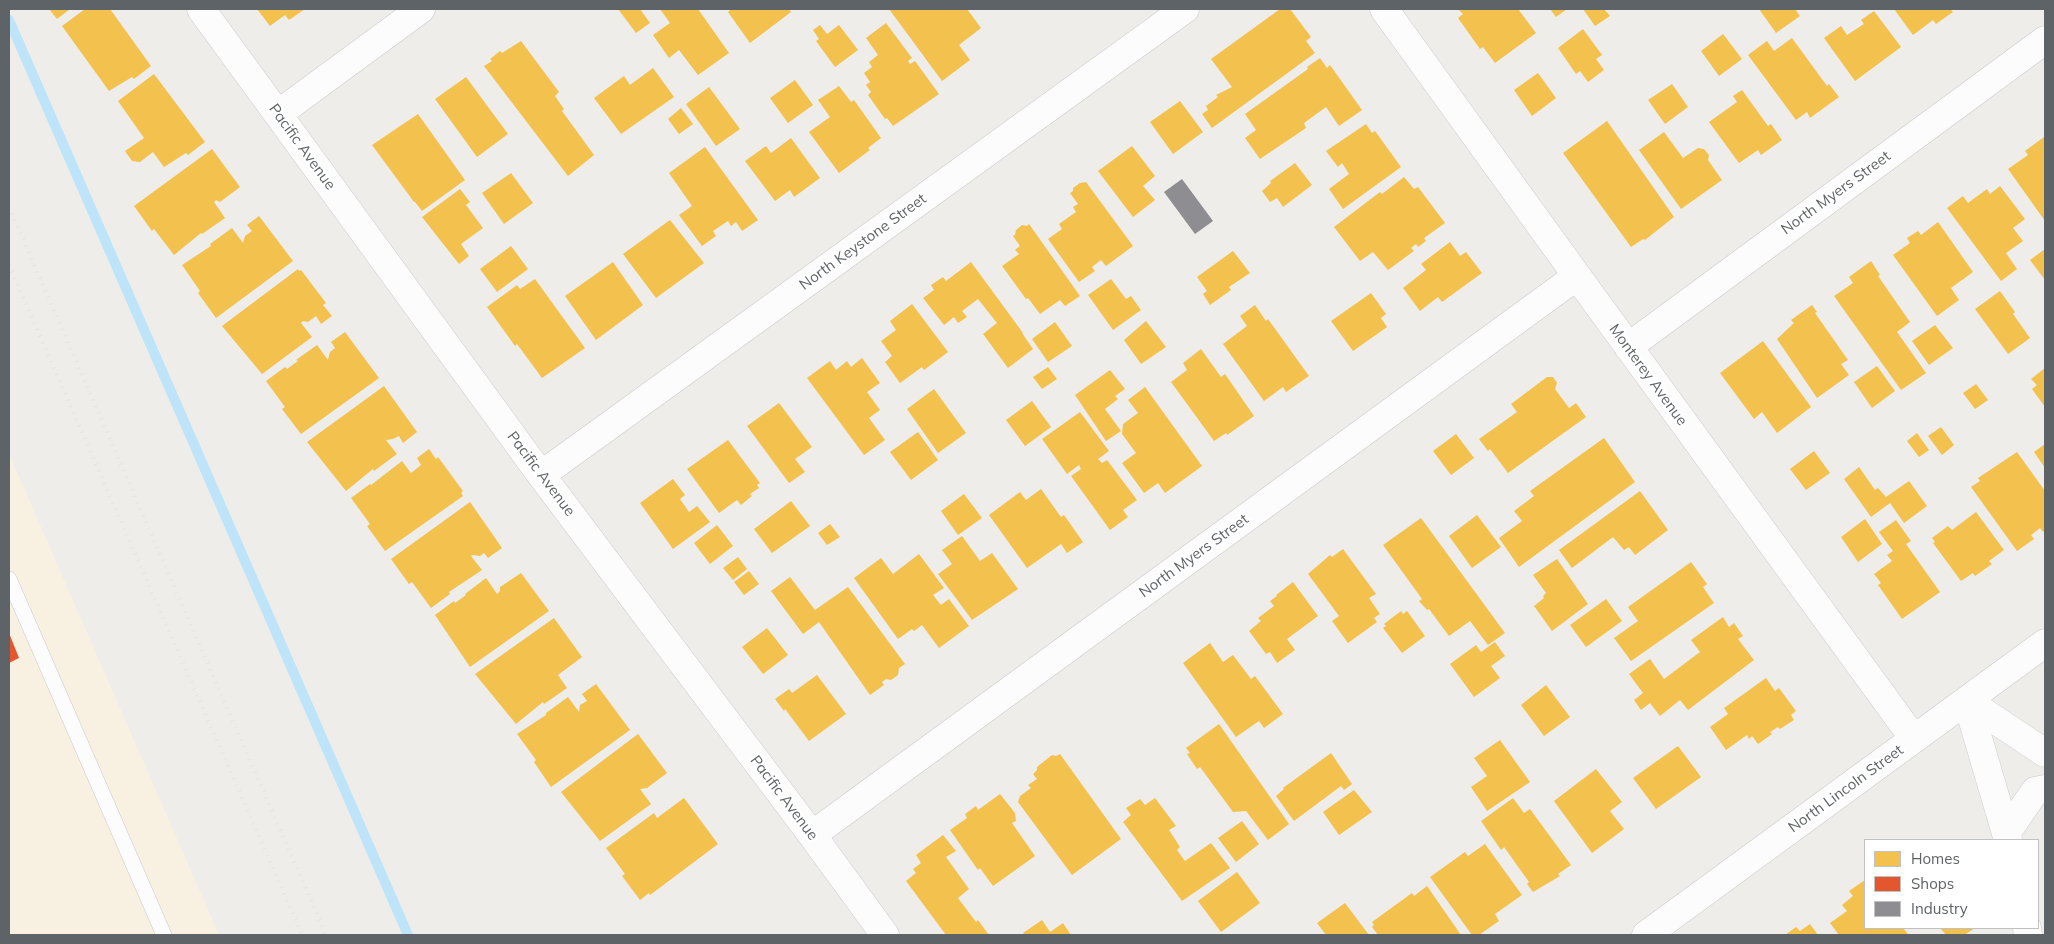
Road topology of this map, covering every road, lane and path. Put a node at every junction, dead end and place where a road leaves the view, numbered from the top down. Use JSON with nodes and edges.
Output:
{"nodes":[{"id":1,"x":201,"y":9,"type":"edge"},
{"id":2,"x":421,"y":9,"type":"edge"},
{"id":3,"x":1185,"y":9,"type":"edge"},
{"id":4,"x":1384,"y":9,"type":"edge"},
{"id":5,"x":2045,"y":40,"type":"edge"},
{"id":6,"x":278,"y":114,"type":"junction"},
{"id":7,"x":1577,"y":276,"type":"junction"},
{"id":8,"x":1628,"y":346,"type":"junction"},
{"id":9,"x":541,"y":475,"type":"junction"},
{"id":10,"x":9,"y":579,"type":"edge"},
{"id":11,"x":2045,"y":643,"type":"edge"},
{"id":12,"x":1967,"y":701,"type":"junction"},
{"id":13,"x":1914,"y":739,"type":"junction"},
{"id":14,"x":2045,"y":753,"type":"edge"},
{"id":15,"x":2045,"y":789,"type":"edge"},
{"id":16,"x":812,"y":835,"type":"junction"},
{"id":17,"x":2007,"y":836,"type":"edge"},
{"id":18,"x":164,"y":935,"type":"edge"},
{"id":19,"x":885,"y":935,"type":"edge"},
{"id":20,"x":1646,"y":935,"type":"edge"}],
"edges":[{"from":1,"to":6,"type":"street","name":"Pacific Avenue"},
{"from":2,"to":6,"type":"street"},
{"from":3,"to":9,"type":"street","name":"North Keystone Street"},
{"from":4,"to":7,"type":"street","name":"Monterey Avenue"},
{"from":5,"to":8,"type":"street","name":"North Myers Street"},
{"from":6,"to":9,"type":"street","name":"Pacific Avenue"},
{"from":7,"to":8,"type":"street","name":"Monterey Avenue"},
{"from":7,"to":16,"type":"street","name":"North Myers Street"},
{"from":8,"to":13,"type":"street","name":"Monterey Avenue"},
{"from":9,"to":16,"type":"street","name":"Pacific Avenue"},
{"from":10,"to":18,"type":"lane"},
{"from":11,"to":12,"type":"street","name":"North Lincoln Street"},
{"from":12,"to":13,"type":"street","name":"North Lincoln Street"},
{"from":12,"to":14,"type":"street"},
{"from":12,"to":17,"type":"street"},
{"from":13,"to":20,"type":"street","name":"North Lincoln Street"},
{"from":15,"to":17,"type":"street"},
{"from":16,"to":19,"type":"street","name":"Pacific Avenue"}]}
